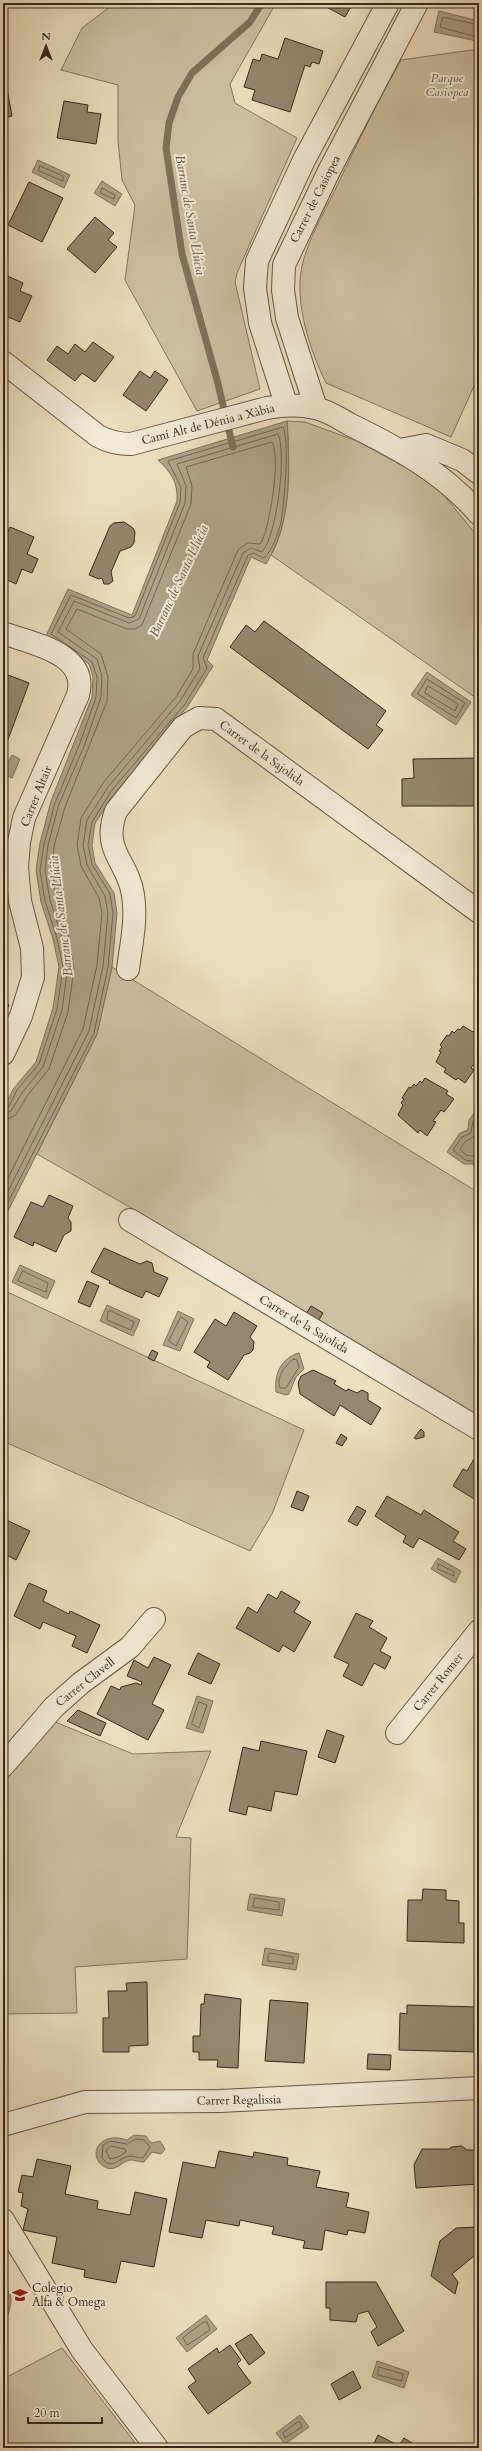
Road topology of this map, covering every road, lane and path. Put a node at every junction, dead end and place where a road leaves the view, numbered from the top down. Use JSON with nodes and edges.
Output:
{"nodes":[{"id":1,"x":388,"y":3,"type":"edge"},
{"id":2,"x":417,"y":3,"type":"edge"},
{"id":3,"x":3,"y":362,"type":"edge"},
{"id":4,"x":276,"y":406,"type":"junction"},
{"id":5,"x":316,"y":408,"type":"junction"},
{"id":6,"x":400,"y":450,"type":"junction"},
{"id":7,"x":479,"y":473,"type":"edge"},
{"id":8,"x":479,"y":514,"type":"edge"},
{"id":9,"x":3,"y":632,"type":"edge"},
{"id":10,"x":479,"y":912,"type":"edge"},
{"id":11,"x":128,"y":969,"type":"dead end"},
{"id":12,"x":3,"y":1054,"type":"edge"},
{"id":13,"x":130,"y":1220,"type":"dead end"},
{"id":14,"x":479,"y":1429,"type":"edge"},
{"id":15,"x":154,"y":1619,"type":"dead end"},
{"id":16,"x":479,"y":1631,"type":"edge"},
{"id":17,"x":397,"y":1732,"type":"dead end"},
{"id":18,"x":3,"y":1766,"type":"edge"},
{"id":19,"x":479,"y":2088,"type":"edge"},
{"id":20,"x":3,"y":2125,"type":"edge"},
{"id":21,"x":3,"y":2220,"type":"edge"},
{"id":22,"x":157,"y":2448,"type":"edge"}],
"edges":[{"from":1,"to":4,"type":"street","name":"Carrer de Casiopea"},
{"from":2,"to":5,"type":"street","name":"Carrer de Casiopea"},
{"from":3,"to":4,"type":"street","name":"Camí Alt de Dénia a Xàbia"},
{"from":4,"to":5,"type":"street","name":"Camí Alt de Dénia a Xàbia"},
{"from":5,"to":6,"type":"street","name":"Camí Alt de Dénia a Xàbia"},
{"from":6,"to":7,"type":"street"},
{"from":6,"to":8,"type":"street","name":"Camí Alt de Dénia a Xàbia"},
{"from":9,"to":12,"type":"street","name":"Carrer Altair"},
{"from":10,"to":11,"type":"street","name":"Carrer de la Sajolida"},
{"from":13,"to":14,"type":"street","name":"Carrer de la Sajolida"},
{"from":15,"to":18,"type":"street","name":"Carrer Clavell"},
{"from":16,"to":17,"type":"street","name":"Carrer Romer"},
{"from":19,"to":20,"type":"street","name":"Carrer Regalissia"},
{"from":21,"to":22,"type":"street"}]}
